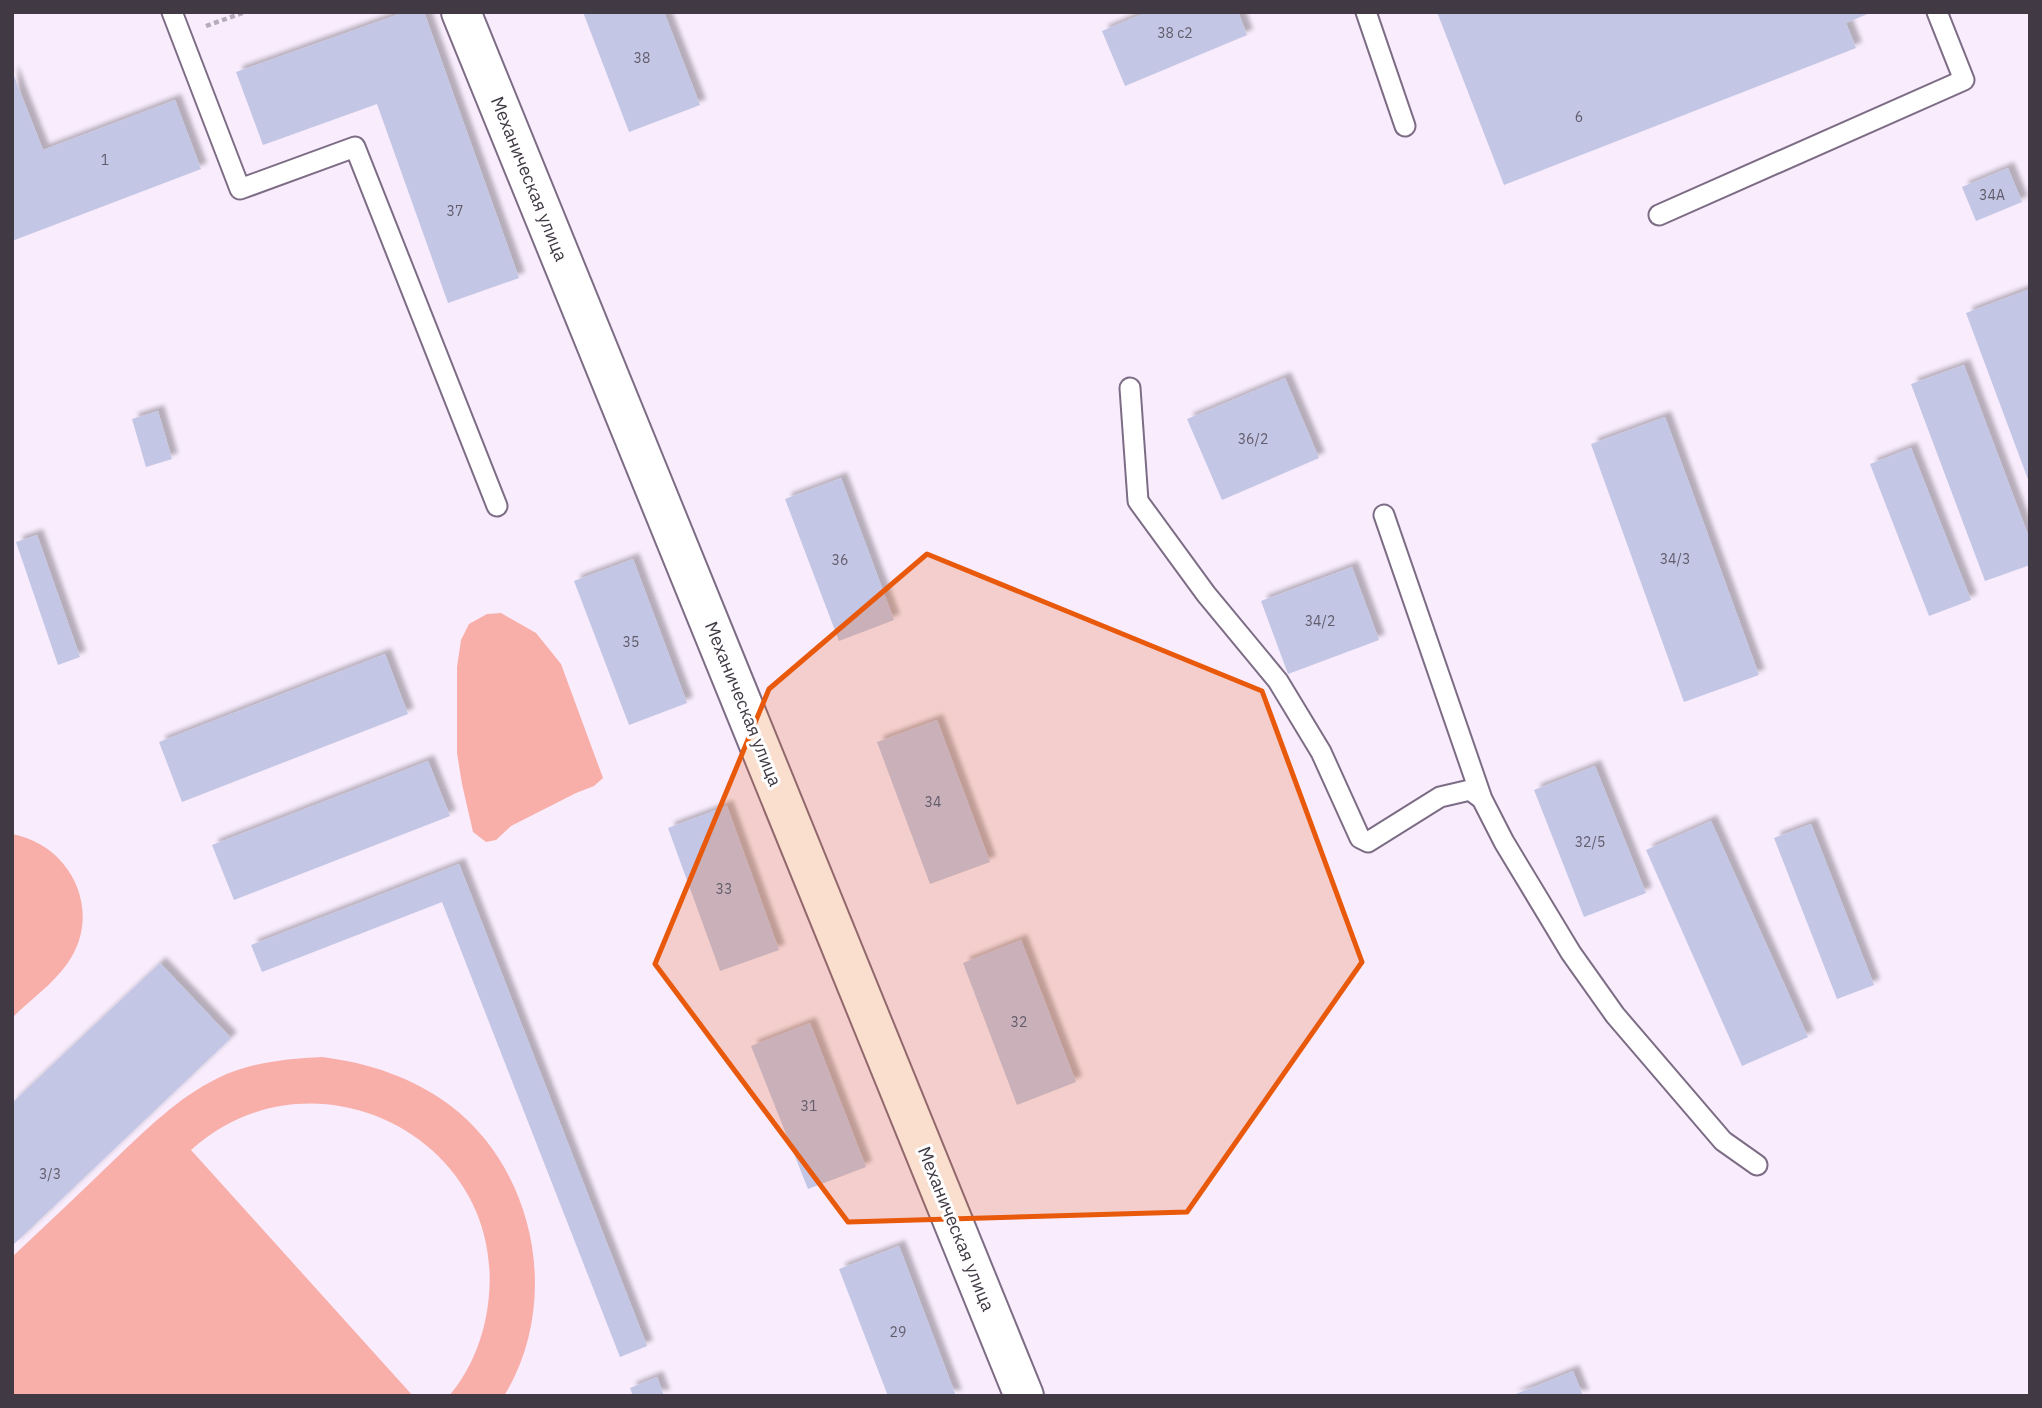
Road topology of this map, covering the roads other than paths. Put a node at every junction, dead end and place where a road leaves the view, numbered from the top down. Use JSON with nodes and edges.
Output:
{"nodes":[{"id":1,"x":172,"y":12,"type":"edge"},
{"id":2,"x":461,"y":12,"type":"edge"},
{"id":3,"x":1366,"y":12,"type":"edge"},
{"id":4,"x":1937,"y":12,"type":"edge"},
{"id":5,"x":1405,"y":126,"type":"dead end"},
{"id":6,"x":1659,"y":215,"type":"dead end"},
{"id":7,"x":1130,"y":388,"type":"dead end"},
{"id":8,"x":498,"y":506,"type":"dead end"},
{"id":9,"x":1384,"y":515,"type":"dead end"},
{"id":10,"x":1482,"y":799,"type":"junction"},
{"id":11,"x":1757,"y":1165,"type":"dead end"},
{"id":12,"x":1024,"y":1396,"type":"edge"}],
"edges":[{"from":1,"to":8,"type":"lane"},
{"from":2,"to":12,"type":"street","name":"Механическая улица"},
{"from":3,"to":5,"type":"lane"},
{"from":4,"to":6,"type":"lane"},
{"from":7,"to":10,"type":"lane"},
{"from":9,"to":10,"type":"lane"},
{"from":10,"to":11,"type":"lane"}]}
